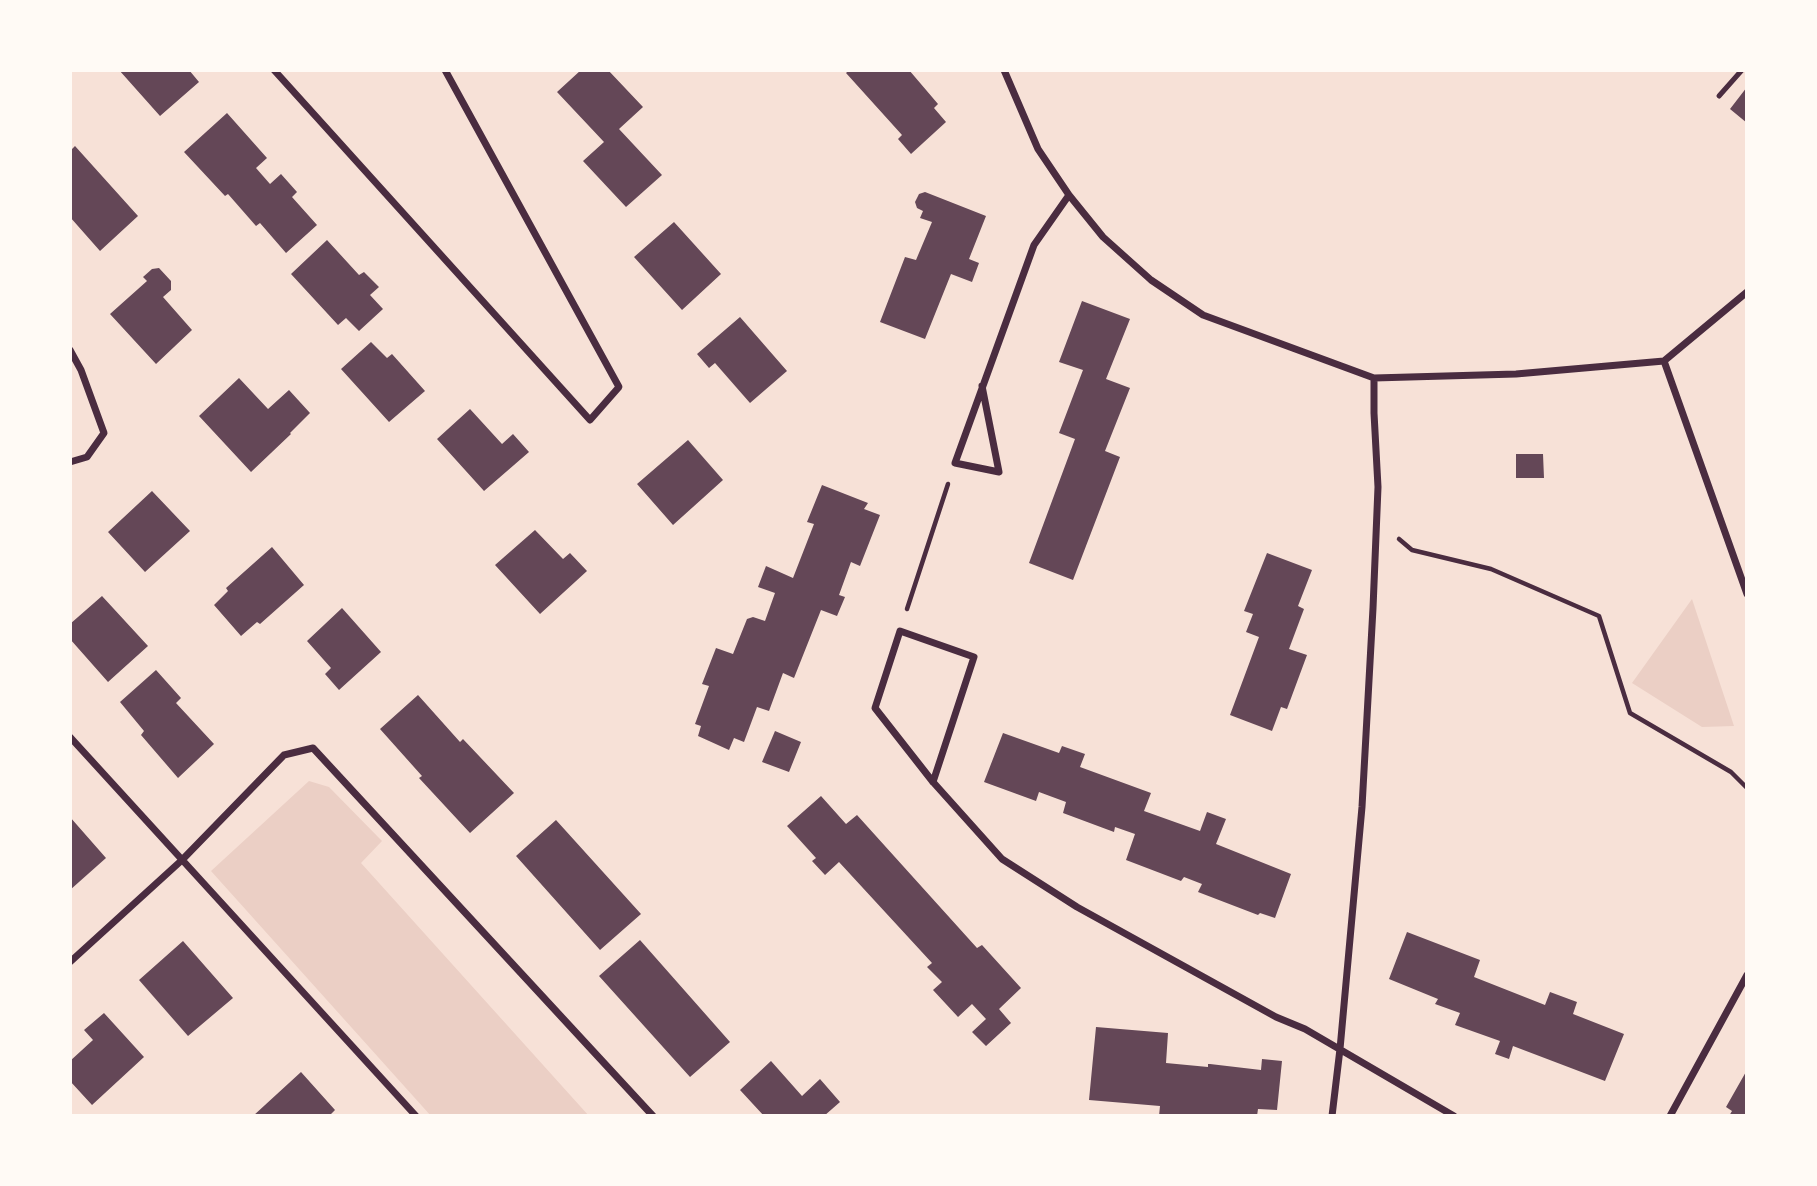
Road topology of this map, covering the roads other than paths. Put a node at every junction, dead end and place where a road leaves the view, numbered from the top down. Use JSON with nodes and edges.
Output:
{"nodes":[{"id":1,"x":274,"y":70,"type":"edge"},
{"id":2,"x":445,"y":70,"type":"edge"},
{"id":3,"x":1004,"y":70,"type":"edge"},
{"id":4,"x":1742,"y":70,"type":"edge"},
{"id":5,"x":1720,"y":96,"type":"dead end"},
{"id":6,"x":1069,"y":195,"type":"junction"},
{"id":7,"x":1747,"y":292,"type":"edge"},
{"id":8,"x":70,"y":350,"type":"edge"},
{"id":9,"x":1664,"y":361,"type":"junction"},
{"id":10,"x":1374,"y":378,"type":"junction"},
{"id":11,"x":982,"y":386,"type":"junction"},
{"id":12,"x":70,"y":462,"type":"edge"},
{"id":13,"x":1747,"y":594,"type":"edge"},
{"id":14,"x":70,"y":737,"type":"edge"},
{"id":15,"x":933,"y":782,"type":"junction"},
{"id":16,"x":182,"y":860,"type":"junction"},
{"id":17,"x":70,"y":962,"type":"edge"},
{"id":18,"x":1747,"y":975,"type":"edge"},
{"id":19,"x":1340,"y":1049,"type":"junction"},
{"id":20,"x":416,"y":1116,"type":"edge"},
{"id":21,"x":653,"y":1116,"type":"edge"},
{"id":22,"x":1332,"y":1116,"type":"edge"},
{"id":23,"x":1454,"y":1116,"type":"edge"},
{"id":24,"x":1670,"y":1116,"type":"edge"}],
"edges":[{"from":1,"to":2,"type":"street"},
{"from":3,"to":6,"type":"street"},
{"from":4,"to":5,"type":"lane"},
{"from":6,"to":10,"type":"street"},
{"from":6,"to":11,"type":"street"},
{"from":7,"to":9,"type":"street"},
{"from":8,"to":12,"type":"street"},
{"from":9,"to":10,"type":"street"},
{"from":9,"to":13,"type":"street"},
{"from":10,"to":19,"type":"street"},
{"from":11,"to":11,"type":"street"},
{"from":14,"to":16,"type":"street"},
{"from":15,"to":15,"type":"street"},
{"from":15,"to":19,"type":"street"},
{"from":16,"to":17,"type":"street"},
{"from":16,"to":20,"type":"street"},
{"from":16,"to":21,"type":"street"},
{"from":18,"to":24,"type":"street"},
{"from":19,"to":22,"type":"street"},
{"from":19,"to":23,"type":"street"}]}
